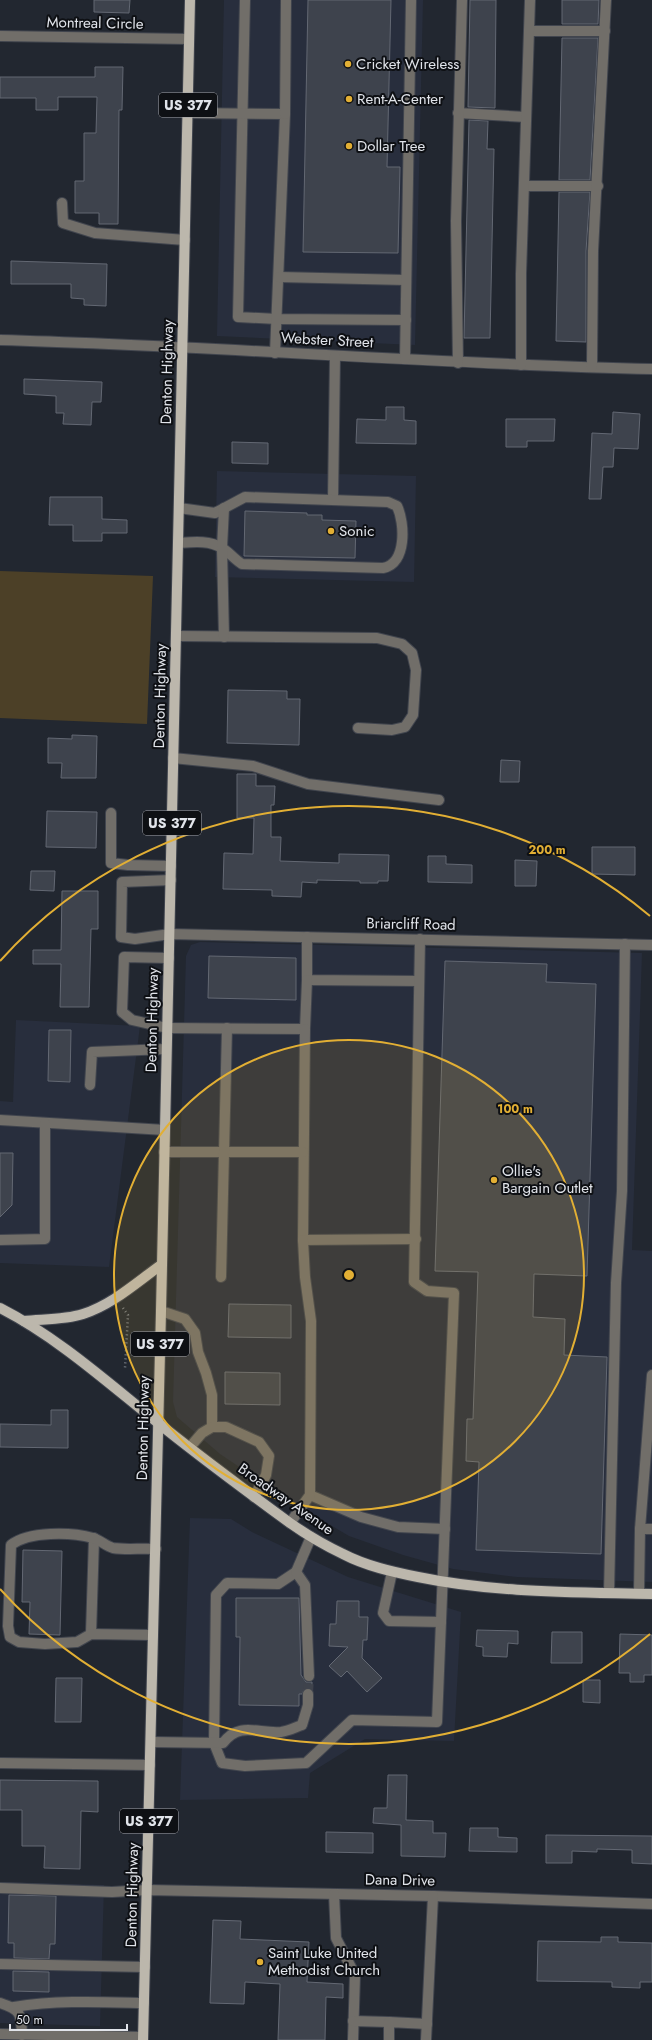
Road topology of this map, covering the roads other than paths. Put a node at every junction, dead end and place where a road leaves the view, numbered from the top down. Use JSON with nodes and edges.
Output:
{"nodes":[{"id":1,"x":190,"y":0,"type":"edge"},
{"id":2,"x":245,"y":0,"type":"edge"},
{"id":3,"x":286,"y":0,"type":"edge"},
{"id":4,"x":411,"y":0,"type":"edge"},
{"id":5,"x":462,"y":0,"type":"edge"},
{"id":6,"x":530,"y":0,"type":"edge"},
{"id":7,"x":606,"y":0,"type":"edge"},
{"id":8,"x":529,"y":31,"type":"junction"},
{"id":9,"x":605,"y":31,"type":"junction"},
{"id":10,"x":0,"y":36,"type":"edge"},
{"id":11,"x":189,"y":39,"type":"junction"},
{"id":12,"x":187,"y":113,"type":"junction"},
{"id":13,"x":242,"y":113,"type":"junction"},
{"id":14,"x":458,"y":113,"type":"junction"},
{"id":15,"x":285,"y":114,"type":"junction"},
{"id":16,"x":526,"y":117,"type":"junction"},
{"id":17,"x":524,"y":186,"type":"junction"},
{"id":18,"x":598,"y":186,"type":"junction"},
{"id":19,"x":62,"y":202,"type":"dead end"},
{"id":20,"x":185,"y":240,"type":"junction"},
{"id":21,"x":279,"y":277,"type":"junction"},
{"id":22,"x":406,"y":280,"type":"junction"},
{"id":23,"x":277,"y":320,"type":"junction"},
{"id":24,"x":406,"y":320,"type":"junction"},
{"id":25,"x":0,"y":340,"type":"edge"},
{"id":26,"x":183,"y":349,"type":"junction"},
{"id":27,"x":275,"y":352,"type":"junction"},
{"id":28,"x":335,"y":356,"type":"junction"},
{"id":29,"x":405,"y":359,"type":"junction"},
{"id":30,"x":458,"y":363,"type":"junction"},
{"id":31,"x":522,"y":365,"type":"junction"},
{"id":32,"x":592,"y":367,"type":"junction"},
{"id":33,"x":652,"y":369,"type":"edge"},
{"id":34,"x":333,"y":500,"type":"junction"},
{"id":35,"x":179,"y":508,"type":"junction"},
{"id":36,"x":224,"y":508,"type":"junction"},
{"id":37,"x":178,"y":543,"type":"junction"},
{"id":38,"x":222,"y":548,"type":"junction"},
{"id":39,"x":176,"y":636,"type":"junction"},
{"id":40,"x":224,"y":637,"type":"junction"},
{"id":41,"x":358,"y":728,"type":"dead end"},
{"id":42,"x":174,"y":758,"type":"junction"},
{"id":43,"x":439,"y":800,"type":"dead end"},
{"id":44,"x":110,"y":813,"type":"dead end"},
{"id":45,"x":171,"y":866,"type":"junction"},
{"id":46,"x":171,"y":880,"type":"junction"},
{"id":47,"x":170,"y":934,"type":"junction"},
{"id":48,"x":307,"y":937,"type":"junction"},
{"id":49,"x":420,"y":939,"type":"junction"},
{"id":50,"x":625,"y":944,"type":"junction"},
{"id":51,"x":652,"y":945,"type":"edge"},
{"id":52,"x":169,"y":958,"type":"junction"},
{"id":53,"x":306,"y":980,"type":"junction"},
{"id":54,"x":419,"y":981,"type":"junction"},
{"id":55,"x":167,"y":1028,"type":"junction"},
{"id":56,"x":227,"y":1028,"type":"junction"},
{"id":57,"x":305,"y":1029,"type":"junction"},
{"id":58,"x":166,"y":1049,"type":"junction"},
{"id":59,"x":90,"y":1085,"type":"dead end"},
{"id":60,"x":0,"y":1120,"type":"edge"},
{"id":61,"x":45,"y":1122,"type":"junction"},
{"id":62,"x":165,"y":1130,"type":"junction"},
{"id":63,"x":224,"y":1151,"type":"junction"},
{"id":64,"x":164,"y":1152,"type":"junction"},
{"id":65,"x":303,"y":1152,"type":"junction"},
{"id":66,"x":416,"y":1239,"type":"junction"},
{"id":67,"x":0,"y":1240,"type":"edge"},
{"id":68,"x":303,"y":1240,"type":"junction"},
{"id":69,"x":161,"y":1265,"type":"junction"},
{"id":70,"x":221,"y":1277,"type":"dead end"},
{"id":71,"x":0,"y":1308,"type":"edge"},
{"id":72,"x":161,"y":1312,"type":"junction"},
{"id":73,"x":24,"y":1320,"type":"junction"},
{"id":74,"x":652,"y":1375,"type":"edge"},
{"id":75,"x":158,"y":1423,"type":"junction"},
{"id":76,"x":212,"y":1427,"type":"junction"},
{"id":77,"x":190,"y":1447,"type":"junction"},
{"id":78,"x":310,"y":1495,"type":"junction"},
{"id":79,"x":254,"y":1497,"type":"junction"},
{"id":80,"x":290,"y":1523,"type":"junction"},
{"id":81,"x":640,"y":1528,"type":"junction"},
{"id":82,"x":445,"y":1529,"type":"junction"},
{"id":83,"x":652,"y":1529,"type":"edge"},
{"id":84,"x":311,"y":1537,"type":"junction"},
{"id":85,"x":94,"y":1538,"type":"junction"},
{"id":86,"x":156,"y":1549,"type":"junction"},
{"id":87,"x":296,"y":1572,"type":"junction"},
{"id":88,"x":392,"y":1572,"type":"junction"},
{"id":89,"x":442,"y":1582,"type":"junction"},
{"id":90,"x":610,"y":1593,"type":"junction"},
{"id":91,"x":639,"y":1593,"type":"junction"},
{"id":92,"x":652,"y":1594,"type":"edge"},
{"id":93,"x":441,"y":1622,"type":"junction"},
{"id":94,"x":91,"y":1634,"type":"junction"},
{"id":95,"x":153,"y":1635,"type":"junction"},
{"id":96,"x":309,"y":1676,"type":"tunnel mouth"},
{"id":97,"x":308,"y":1694,"type":"tunnel mouth"},
{"id":98,"x":151,"y":1742,"type":"junction"},
{"id":99,"x":214,"y":1743,"type":"junction"},
{"id":100,"x":0,"y":1763,"type":"edge"},
{"id":101,"x":150,"y":1765,"type":"junction"},
{"id":102,"x":0,"y":1888,"type":"edge"},
{"id":103,"x":147,"y":1890,"type":"junction"},
{"id":104,"x":334,"y":1894,"type":"junction"},
{"id":105,"x":433,"y":1896,"type":"junction"},
{"id":106,"x":652,"y":1904,"type":"edge"},
{"id":107,"x":0,"y":1964,"type":"edge"},
{"id":108,"x":145,"y":1967,"type":"junction"},
{"id":109,"x":0,"y":2003,"type":"edge"},
{"id":110,"x":144,"y":2003,"type":"junction"},
{"id":111,"x":14,"y":2008,"type":"junction"},
{"id":112,"x":353,"y":2022,"type":"junction"},
{"id":113,"x":389,"y":2022,"type":"junction"},
{"id":114,"x":427,"y":2024,"type":"junction"},
{"id":115,"x":0,"y":2034,"type":"edge"},
{"id":116,"x":22,"y":2035,"type":"junction"},
{"id":117,"x":143,"y":2038,"type":"edge"},
{"id":118,"x":353,"y":2040,"type":"edge"},
{"id":119,"x":389,"y":2040,"type":"edge"},
{"id":120,"x":426,"y":2040,"type":"edge"}],
"edges":[{"from":1,"to":11,"type":"main road","name":"Denton Highway","number":"US 377"},
{"from":2,"to":13,"type":"street"},
{"from":3,"to":15,"type":"street"},
{"from":4,"to":22,"type":"street"},
{"from":5,"to":14,"type":"street"},
{"from":6,"to":8,"type":"street"},
{"from":7,"to":9,"type":"street"},
{"from":8,"to":9,"type":"street"},
{"from":8,"to":16,"type":"street"},
{"from":9,"to":18,"type":"street"},
{"from":10,"to":11,"type":"street","name":"Montreal Circle"},
{"from":11,"to":12,"type":"main road","name":"Denton Highway","number":"US 377"},
{"from":12,"to":13,"type":"street"},
{"from":12,"to":20,"type":"main road","name":"Denton Highway","number":"US 377"},
{"from":13,"to":15,"type":"street"},
{"from":13,"to":23,"type":"street"},
{"from":14,"to":16,"type":"street"},
{"from":14,"to":30,"type":"street"},
{"from":15,"to":21,"type":"street"},
{"from":16,"to":17,"type":"street"},
{"from":17,"to":18,"type":"street"},
{"from":17,"to":31,"type":"street"},
{"from":18,"to":32,"type":"street"},
{"from":19,"to":20,"type":"street"},
{"from":20,"to":26,"type":"main road","name":"Denton Highway","number":"US 377"},
{"from":21,"to":22,"type":"street"},
{"from":21,"to":23,"type":"street"},
{"from":22,"to":24,"type":"street"},
{"from":23,"to":24,"type":"street"},
{"from":23,"to":27,"type":"street"},
{"from":24,"to":29,"type":"street"},
{"from":25,"to":26,"type":"street","name":"Webster Street"},
{"from":26,"to":27,"type":"street","name":"Webster Street"},
{"from":26,"to":35,"type":"main road","name":"Denton Highway","number":"US 377"},
{"from":27,"to":28,"type":"street","name":"Webster Street"},
{"from":28,"to":29,"type":"street","name":"Webster Street"},
{"from":28,"to":34,"type":"street"},
{"from":29,"to":30,"type":"street","name":"Webster Street"},
{"from":30,"to":31,"type":"street","name":"Webster Street"},
{"from":31,"to":32,"type":"street","name":"Webster Street"},
{"from":32,"to":33,"type":"street","name":"Webster Street"},
{"from":34,"to":36,"type":"street"},
{"from":34,"to":38,"type":"street"},
{"from":35,"to":36,"type":"street"},
{"from":35,"to":37,"type":"main road","name":"Denton Highway","number":"US 377"},
{"from":36,"to":38,"type":"street"},
{"from":37,"to":38,"type":"street"},
{"from":37,"to":39,"type":"main road","name":"Denton Highway","number":"US 377"},
{"from":38,"to":40,"type":"street"},
{"from":39,"to":40,"type":"street"},
{"from":39,"to":42,"type":"main road","name":"Denton Highway","number":"US 377"},
{"from":40,"to":41,"type":"street"},
{"from":42,"to":43,"type":"street"},
{"from":42,"to":45,"type":"main road","name":"Denton Highway","number":"US 377"},
{"from":44,"to":45,"type":"street"},
{"from":45,"to":46,"type":"main road","name":"Denton Highway","number":"US 377"},
{"from":46,"to":47,"type":"main road","name":"Denton Highway","number":"US 377"},
{"from":46,"to":47,"type":"street","name":"Briarcliff Road"},
{"from":47,"to":48,"type":"street","name":"Briarcliff Road"},
{"from":47,"to":52,"type":"main road","name":"Denton Highway","number":"US 377"},
{"from":48,"to":49,"type":"street","name":"Briarcliff Road"},
{"from":48,"to":53,"type":"street"},
{"from":49,"to":50,"type":"street","name":"Briarcliff Road"},
{"from":49,"to":54,"type":"street"},
{"from":50,"to":51,"type":"street","name":"Briarcliff Road"},
{"from":50,"to":90,"type":"street"},
{"from":52,"to":55,"type":"main road","name":"Denton Highway","number":"US 377"},
{"from":52,"to":55,"type":"street"},
{"from":53,"to":54,"type":"street"},
{"from":53,"to":57,"type":"street"},
{"from":54,"to":66,"type":"street"},
{"from":55,"to":56,"type":"street"},
{"from":55,"to":58,"type":"main road","name":"Denton Highway","number":"US 377"},
{"from":56,"to":57,"type":"street"},
{"from":56,"to":63,"type":"street"},
{"from":57,"to":65,"type":"street"},
{"from":58,"to":59,"type":"street"},
{"from":58,"to":62,"type":"main road","name":"Denton Highway","number":"US 377"},
{"from":60,"to":61,"type":"street"},
{"from":61,"to":62,"type":"street"},
{"from":61,"to":67,"type":"street"},
{"from":62,"to":64,"type":"main road","name":"Denton Highway","number":"US 377"},
{"from":63,"to":64,"type":"street"},
{"from":63,"to":65,"type":"street"},
{"from":63,"to":70,"type":"street"},
{"from":64,"to":69,"type":"main road","name":"Denton Highway","number":"US 377"},
{"from":65,"to":68,"type":"street"},
{"from":66,"to":68,"type":"street"},
{"from":66,"to":82,"type":"street"},
{"from":68,"to":78,"type":"street"},
{"from":69,"to":72,"type":"main road","name":"Denton Highway","number":"US 377"},
{"from":69,"to":73,"type":"main road"},
{"from":71,"to":73,"type":"main road","name":"Broadway Avenue"},
{"from":72,"to":75,"type":"main road","name":"Denton Highway","number":"US 377"},
{"from":72,"to":76,"type":"street"},
{"from":73,"to":75,"type":"main road","name":"Broadway Avenue"},
{"from":74,"to":81,"type":"street"},
{"from":75,"to":77,"type":"main road","name":"Broadway Avenue"},
{"from":75,"to":86,"type":"main road","name":"Denton Highway","number":"US 377"},
{"from":76,"to":77,"type":"street"},
{"from":76,"to":79,"type":"street"},
{"from":77,"to":79,"type":"main road","name":"Broadway Avenue"},
{"from":78,"to":80,"type":"street"},
{"from":78,"to":82,"type":"street"},
{"from":79,"to":80,"type":"main road","name":"Broadway Avenue"},
{"from":80,"to":84,"type":"main road","name":"Broadway Avenue"},
{"from":81,"to":83,"type":"street"},
{"from":81,"to":91,"type":"street"},
{"from":82,"to":89,"type":"street"},
{"from":84,"to":87,"type":"street"},
{"from":84,"to":88,"type":"main road","name":"Broadway Avenue"},
{"from":85,"to":86,"type":"street"},
{"from":85,"to":94,"type":"street"},
{"from":85,"to":94,"type":"street"},
{"from":86,"to":95,"type":"main road","name":"Denton Highway","number":"US 377"},
{"from":87,"to":96,"type":"street"},
{"from":87,"to":99,"type":"street"},
{"from":88,"to":89,"type":"main road","name":"Broadway Avenue"},
{"from":88,"to":93,"type":"street"},
{"from":89,"to":90,"type":"main road","name":"Broadway Avenue"},
{"from":89,"to":93,"type":"street"},
{"from":90,"to":91,"type":"main road","name":"Broadway Avenue"},
{"from":91,"to":92,"type":"main road","name":"Broadway Avenue"},
{"from":93,"to":99,"type":"street"},
{"from":94,"to":95,"type":"street"},
{"from":95,"to":98,"type":"main road","name":"Denton Highway","number":"US 377"},
{"from":97,"to":99,"type":"street"},
{"from":98,"to":99,"type":"street"},
{"from":98,"to":101,"type":"main road","name":"Denton Highway","number":"US 377"},
{"from":100,"to":101,"type":"street"},
{"from":101,"to":103,"type":"main road","name":"Denton Highway","number":"US 377"},
{"from":102,"to":103,"type":"street","name":"Dana Drive"},
{"from":103,"to":104,"type":"street","name":"Dana Drive"},
{"from":103,"to":108,"type":"main road","name":"Denton Highway","number":"US 377"},
{"from":104,"to":105,"type":"street","name":"Dana Drive"},
{"from":104,"to":112,"type":"street"},
{"from":105,"to":106,"type":"street","name":"Dana Drive"},
{"from":105,"to":114,"type":"street"},
{"from":107,"to":108,"type":"street"},
{"from":108,"to":110,"type":"main road","name":"Denton Highway","number":"US 377"},
{"from":109,"to":111,"type":"street"},
{"from":110,"to":111,"type":"street"},
{"from":110,"to":117,"type":"main road","name":"Denton Highway","number":"US 377"},
{"from":111,"to":116,"type":"street"},
{"from":112,"to":113,"type":"street"},
{"from":112,"to":118,"type":"street"},
{"from":113,"to":114,"type":"street"},
{"from":113,"to":119,"type":"street"},
{"from":114,"to":120,"type":"street"},
{"from":115,"to":116,"type":"street"},
{"from":116,"to":117,"type":"street"}]}
